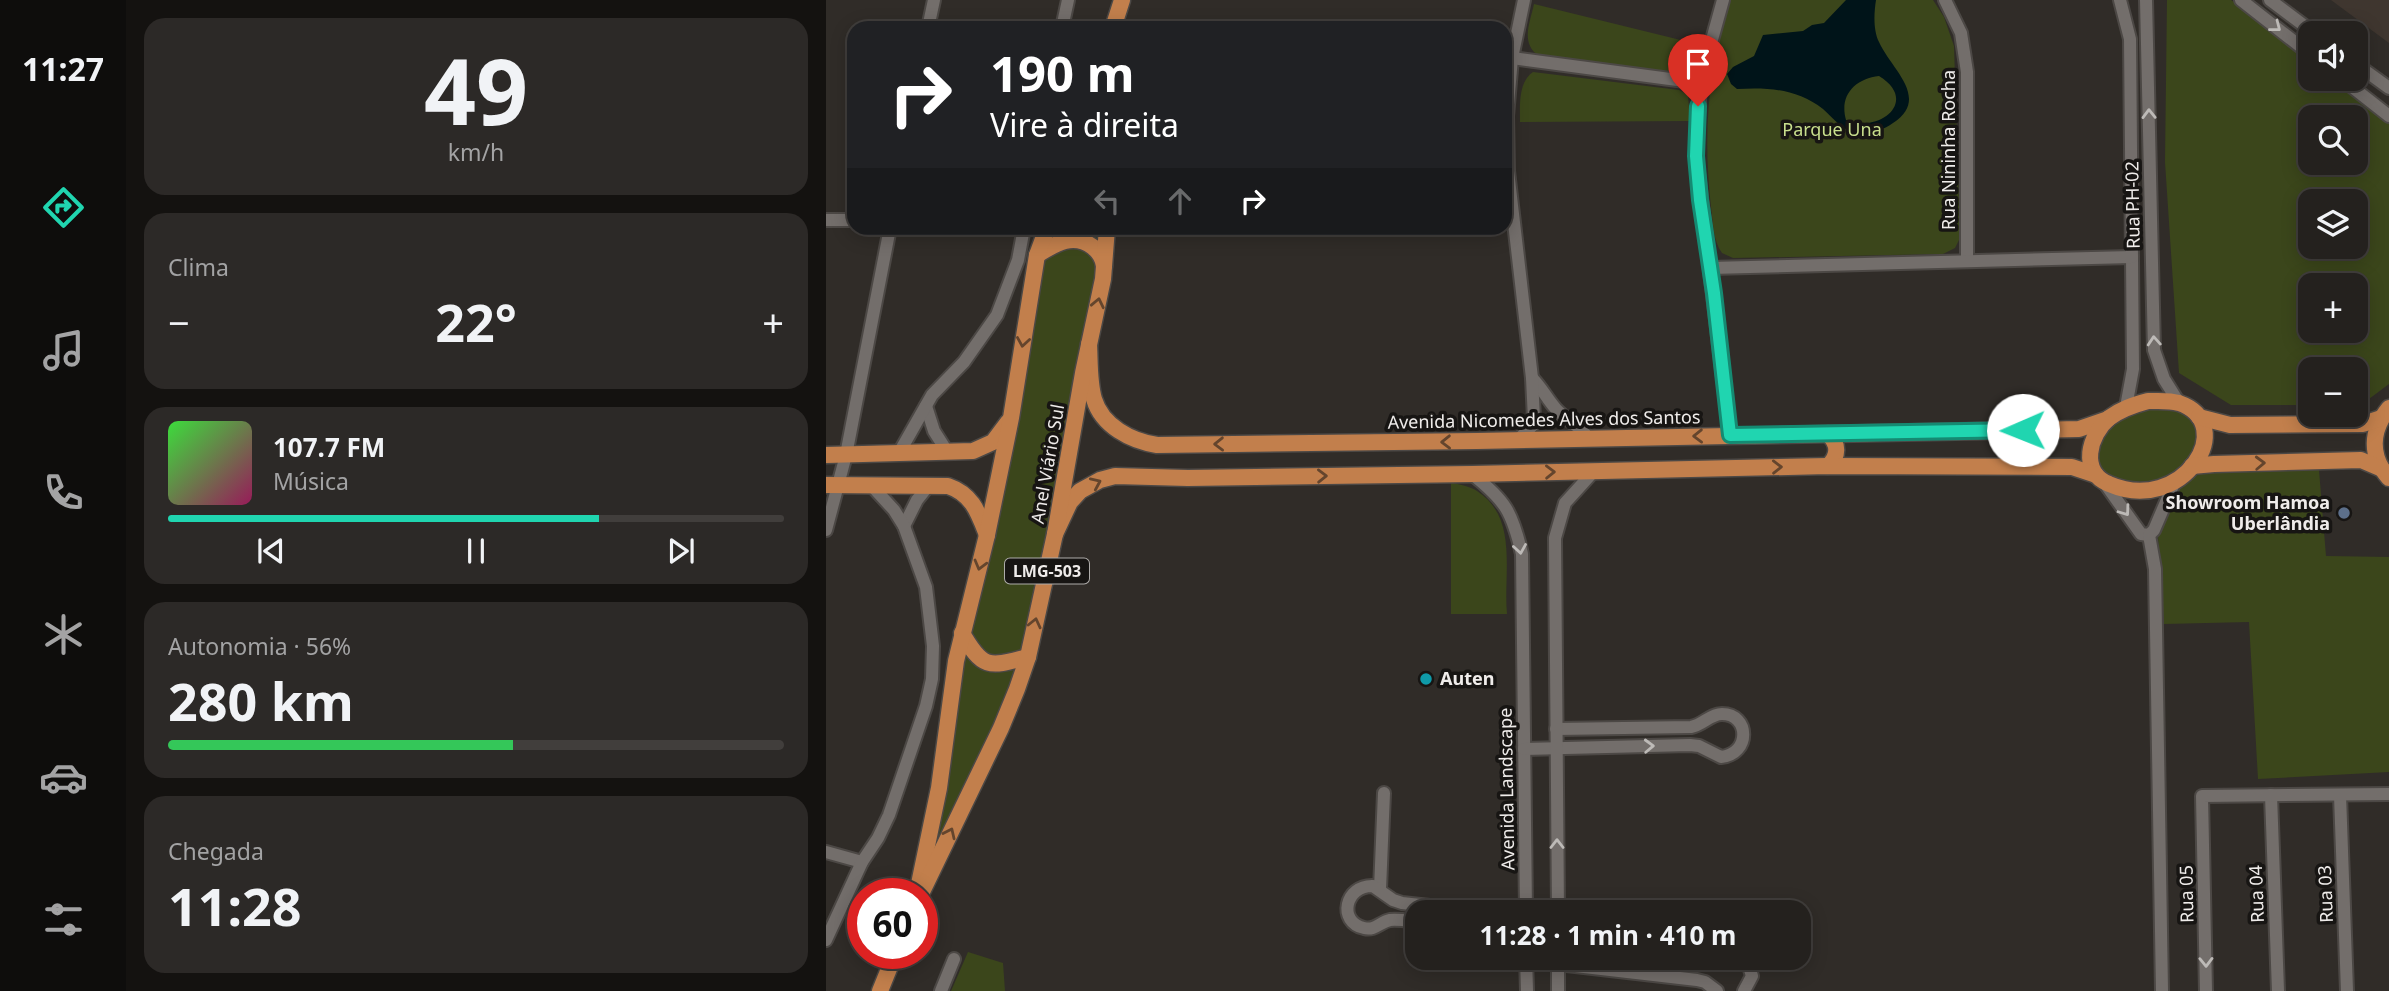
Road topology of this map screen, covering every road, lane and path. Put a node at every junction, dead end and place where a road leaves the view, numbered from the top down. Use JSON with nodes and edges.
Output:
{"nodes":[{"id":1,"x":934,"y":0,"type":"edge"},
{"id":2,"x":1068,"y":0,"type":"edge"},
{"id":3,"x":1122,"y":0,"type":"edge"},
{"id":4,"x":1524,"y":0,"type":"edge"},
{"id":5,"x":1723,"y":0,"type":"edge"},
{"id":6,"x":1945,"y":0,"type":"edge"},
{"id":7,"x":2120,"y":0,"type":"edge"},
{"id":8,"x":2146,"y":0,"type":"edge"},
{"id":9,"x":2241,"y":0,"type":"edge"},
{"id":10,"x":2270,"y":0,"type":"edge"},
{"id":11,"x":930,"y":21,"type":"edge"},
{"id":12,"x":1064,"y":21,"type":"edge"},
{"id":13,"x":1115,"y":21,"type":"edge"},
{"id":14,"x":1121,"y":21,"type":"edge"},
{"id":15,"x":2298,"y":21,"type":"edge"},
{"id":16,"x":2298,"y":45,"type":"edge"},
{"id":17,"x":1512,"y":58,"type":"joint"},
{"id":18,"x":2368,"y":73,"type":"edge"},
{"id":19,"x":1700,"y":83,"type":"junction"},
{"id":20,"x":2389,"y":88,"type":"edge"},
{"id":21,"x":2357,"y":91,"type":"edge"},
{"id":22,"x":2389,"y":116,"type":"edge"},
{"id":23,"x":1512,"y":206,"type":"edge"},
{"id":24,"x":847,"y":219,"type":"edge"},
{"id":25,"x":826,"y":220,"type":"edge"},
{"id":26,"x":889,"y":235,"type":"edge"},
{"id":27,"x":1023,"y":235,"type":"edge"},
{"id":28,"x":1044,"y":235,"type":"edge"},
{"id":29,"x":1106,"y":235,"type":"edge"},
{"id":30,"x":1037,"y":255,"type":"junction"},
{"id":31,"x":2132,"y":257,"type":"junction"},
{"id":32,"x":1967,"y":261,"type":"junction"},
{"id":33,"x":1104,"y":268,"type":"junction"},
{"id":34,"x":1710,"y":268,"type":"junction"},
{"id":35,"x":1089,"y":344,"type":"junction"},
{"id":36,"x":1532,"y":378,"type":"junction"},
{"id":37,"x":2179,"y":403,"type":"junction"},
{"id":38,"x":926,"y":406,"type":"junction"},
{"id":39,"x":2126,"y":407,"type":"junction"},
{"id":40,"x":2385,"y":413,"type":"edge"},
{"id":41,"x":2199,"y":417,"type":"junction"},
{"id":42,"x":1011,"y":418,"type":"junction"},
{"id":43,"x":2108,"y":419,"type":"junction"},
{"id":44,"x":1828,"y":434,"type":"junction"},
{"id":45,"x":1730,"y":435,"type":"junction"},
{"id":46,"x":1588,"y":439,"type":"junction"},
{"id":47,"x":1518,"y":440,"type":"junction"},
{"id":48,"x":1477,"y":442,"type":"junction"},
{"id":49,"x":899,"y":453,"type":"junction"},
{"id":50,"x":948,"y":453,"type":"junction"},
{"id":51,"x":846,"y":455,"type":"junction"},
{"id":52,"x":826,"y":456,"type":"edge"},
{"id":53,"x":1828,"y":466,"type":"junction"},
{"id":54,"x":2192,"y":466,"type":"junction"},
{"id":55,"x":1594,"y":471,"type":"junction"},
{"id":56,"x":2385,"y":473,"type":"edge"},
{"id":57,"x":1472,"y":474,"type":"junction"},
{"id":58,"x":2100,"y":478,"type":"junction"},
{"id":59,"x":2175,"y":481,"type":"junction"},
{"id":60,"x":832,"y":485,"type":"edge"},
{"id":61,"x":871,"y":485,"type":"junction"},
{"id":62,"x":929,"y":485,"type":"junction"},
{"id":63,"x":904,"y":526,"type":"junction"},
{"id":64,"x":826,"y":530,"type":"edge"},
{"id":65,"x":1055,"y":534,"type":"junction"},
{"id":66,"x":988,"y":535,"type":"junction"},
{"id":67,"x":2149,"y":535,"type":"junction"},
{"id":68,"x":962,"y":633,"type":"junction"},
{"id":69,"x":1028,"y":657,"type":"junction"},
{"id":70,"x":1609,"y":728,"type":"junction"},
{"id":71,"x":1556,"y":729,"type":"junction"},
{"id":72,"x":1610,"y":748,"type":"junction"},
{"id":73,"x":1524,"y":749,"type":"junction"},
{"id":74,"x":1556,"y":749,"type":"junction"},
{"id":75,"x":1384,"y":793,"type":"dead end"},
{"id":76,"x":2389,"y":794,"type":"edge"},
{"id":77,"x":2271,"y":795,"type":"junction"},
{"id":78,"x":2340,"y":795,"type":"junction"},
{"id":79,"x":826,"y":852,"type":"edge"},
{"id":80,"x":862,"y":862,"type":"junction"},
{"id":81,"x":922,"y":878,"type":"edge"},
{"id":82,"x":927,"y":878,"type":"edge"},
{"id":83,"x":1380,"y":889,"type":"junction"},
{"id":84,"x":1526,"y":900,"type":"edge"},
{"id":85,"x":1558,"y":900,"type":"edge"},
{"id":86,"x":1405,"y":902,"type":"edge"},
{"id":87,"x":1405,"y":921,"type":"edge"},
{"id":88,"x":829,"y":923,"type":"edge"},
{"id":89,"x":826,"y":940,"type":"edge"},
{"id":90,"x":954,"y":959,"type":"dead end"},
{"id":91,"x":889,"y":969,"type":"edge"},
{"id":92,"x":1526,"y":970,"type":"edge"},
{"id":93,"x":1558,"y":970,"type":"edge"},
{"id":94,"x":1646,"y":970,"type":"edge"},
{"id":95,"x":1750,"y":970,"type":"edge"},
{"id":96,"x":880,"y":991,"type":"edge"},
{"id":97,"x":941,"y":991,"type":"edge"},
{"id":98,"x":1527,"y":991,"type":"edge"},
{"id":99,"x":1558,"y":991,"type":"edge"},
{"id":100,"x":1717,"y":991,"type":"edge"},
{"id":101,"x":1744,"y":991,"type":"edge"},
{"id":102,"x":2162,"y":991,"type":"edge"},
{"id":103,"x":2206,"y":991,"type":"edge"},
{"id":104,"x":2278,"y":991,"type":"edge"},
{"id":105,"x":2347,"y":991,"type":"edge"}],
"edges":[{"from":1,"to":11,"type":"street"},
{"from":2,"to":12,"type":"street"},
{"from":3,"to":13,"type":"main road"},
{"from":3,"to":14,"type":"main road"},
{"from":4,"to":17,"type":"street"},
{"from":5,"to":19,"type":"street"},
{"from":6,"to":32,"type":"street","name":"Rua Nininha Rocha"},
{"from":7,"to":31,"type":"street","name":"Rua PH-02"},
{"from":37,"to":8,"type":"street","name":"Rua PH-02","one_way":true},
{"from":9,"to":16,"type":"street","one_way":true},
{"from":10,"to":15,"type":"street"},
{"from":17,"to":19,"type":"street"},
{"from":18,"to":20,"type":"street"},
{"from":19,"to":34,"type":"street"},
{"from":21,"to":22,"type":"street"},
{"from":23,"to":36,"type":"street"},
{"from":24,"to":25,"type":"street"},
{"from":26,"to":51,"type":"street"},
{"from":27,"to":38,"type":"street"},
{"from":28,"to":30,"type":"main road","name":"Anel Viário Sul","number":"LMG-503"},
{"from":29,"to":33,"type":"main road","name":"Anel Viário Sul","number":"LMG-503"},
{"from":30,"to":33,"type":"main road"},
{"from":30,"to":42,"type":"main road","name":"Anel Viário Sul","number":"LMG-503","one_way":true},
{"from":31,"to":32,"type":"street"},
{"from":31,"to":39,"type":"street","name":"Rua PH-02"},
{"from":32,"to":34,"type":"street"},
{"from":35,"to":33,"type":"main road","name":"Anel Viário Sul","number":"LMG-503","one_way":true},
{"from":34,"to":45,"type":"street"},
{"from":48,"to":35,"type":"main road","name":"Avenida Nicomedes Alves dos Santos","one_way":true},
{"from":35,"to":65,"type":"main road","name":"Anel Viário Sul","number":"LMG-503"},
{"from":36,"to":46,"type":"street"},
{"from":36,"to":47,"type":"street"},
{"from":37,"to":39,"type":"main road"},
{"from":37,"to":41,"type":"main road"},
{"from":38,"to":49,"type":"street"},
{"from":38,"to":50,"type":"street"},
{"from":39,"to":43,"type":"main road"},
{"from":40,"to":41,"type":"main road"},
{"from":40,"to":56,"type":"main road"},
{"from":41,"to":54,"type":"main road"},
{"from":42,"to":50,"type":"main road"},
{"from":42,"to":66,"type":"main road","name":"Anel Viário Sul","number":"LMG-503"},
{"from":43,"to":44,"type":"main road","name":"Avenida Nicomedes Alves dos Santos"},
{"from":43,"to":58,"type":"main road"},
{"from":44,"to":45,"type":"main road","name":"Avenida Nicomedes Alves dos Santos"},
{"from":44,"to":53,"type":"main road"},
{"from":45,"to":46,"type":"main road","name":"Avenida Nicomedes Alves dos Santos","one_way":true},
{"from":46,"to":47,"type":"main road","name":"Avenida Nicomedes Alves dos Santos"},
{"from":47,"to":48,"type":"main road","name":"Avenida Nicomedes Alves dos Santos"},
{"from":48,"to":57,"type":"main road"},
{"from":49,"to":50,"type":"main road"},
{"from":49,"to":51,"type":"main road"},
{"from":51,"to":52,"type":"main road"},
{"from":51,"to":60,"type":"street"},
{"from":55,"to":53,"type":"main road","one_way":true},
{"from":53,"to":58,"type":"main road"},
{"from":54,"to":56,"type":"main road","one_way":true},
{"from":54,"to":59,"type":"main road"},
{"from":57,"to":55,"type":"main road","one_way":true},
{"from":55,"to":71,"type":"street"},
{"from":65,"to":57,"type":"main road","one_way":true},
{"from":57,"to":73,"type":"street","name":"Avenida Landscape","one_way":true},
{"from":58,"to":59,"type":"main road"},
{"from":58,"to":67,"type":"street","one_way":true},
{"from":59,"to":67,"type":"street"},
{"from":60,"to":61,"type":"main road"},
{"from":60,"to":64,"type":"street"},
{"from":61,"to":62,"type":"main road"},
{"from":61,"to":63,"type":"street"},
{"from":62,"to":63,"type":"street"},
{"from":62,"to":66,"type":"main road"},
{"from":63,"to":80,"type":"street"},
{"from":69,"to":65,"type":"main road","name":"Anel Viário Sul","number":"LMG-503","one_way":true},
{"from":66,"to":68,"type":"main road","name":"Anel Viário Sul","number":"LMG-503","one_way":true},
{"from":67,"to":102,"type":"street"},
{"from":68,"to":69,"type":"main road"},
{"from":68,"to":81,"type":"main road","name":"Anel Viário Sul","number":"LMG-503"},
{"from":82,"to":69,"type":"main road","name":"Anel Viário Sul","number":"LMG-503","one_way":true},
{"from":70,"to":71,"type":"street"},
{"from":70,"to":72,"type":"street"},
{"from":72,"to":70,"type":"street","one_way":true},
{"from":71,"to":74,"type":"street"},
{"from":72,"to":74,"type":"street"},
{"from":73,"to":74,"type":"street"},
{"from":73,"to":84,"type":"street","name":"Avenida Landscape"},
{"from":85,"to":74,"type":"street","one_way":true},
{"from":75,"to":83,"type":"street"},
{"from":76,"to":78,"type":"street"},
{"from":77,"to":78,"type":"street"},
{"from":77,"to":103,"type":"street","name":"Rua 05","one_way":true},
{"from":77,"to":104,"type":"street","name":"Rua 04"},
{"from":78,"to":105,"type":"street","name":"Rua 03"},
{"from":79,"to":80,"type":"street"},
{"from":80,"to":88,"type":"street"},
{"from":83,"to":86,"type":"street"},
{"from":83,"to":87,"type":"street"},
{"from":88,"to":89,"type":"street"},
{"from":90,"to":97,"type":"street"},
{"from":91,"to":96,"type":"main road"},
{"from":92,"to":98,"type":"street"},
{"from":93,"to":99,"type":"street"},
{"from":94,"to":100,"type":"street"},
{"from":95,"to":101,"type":"street"}]}
